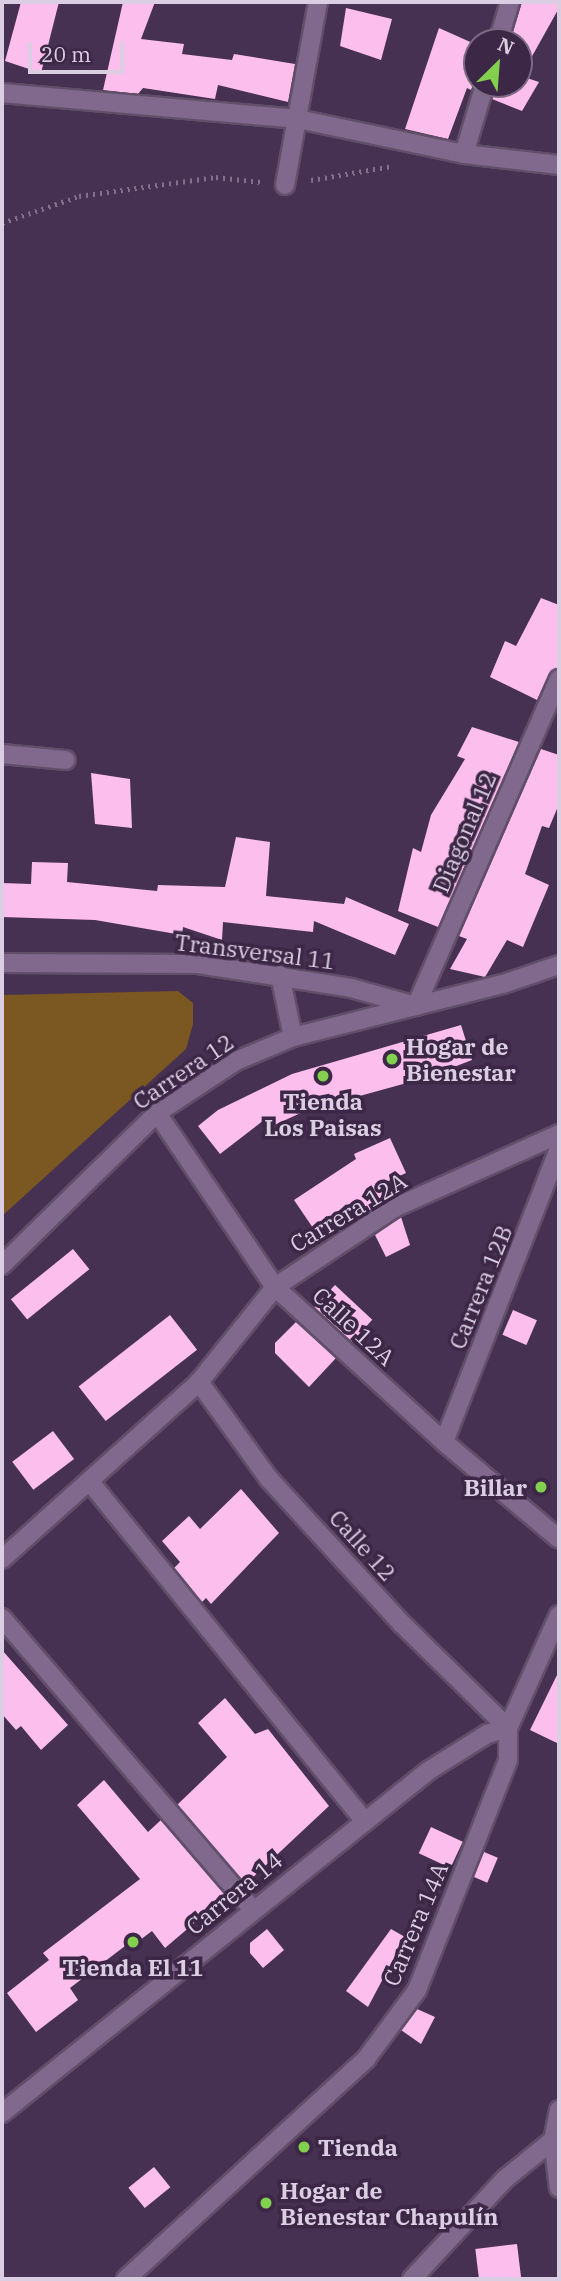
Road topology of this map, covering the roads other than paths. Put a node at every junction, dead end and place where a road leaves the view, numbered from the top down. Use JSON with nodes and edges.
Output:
{"nodes":[{"id":1,"x":318,"y":2,"type":"edge"},
{"id":2,"x":510,"y":2,"type":"edge"},
{"id":3,"x":502,"y":28,"type":"edge"},
{"id":4,"x":2,"y":93,"type":"edge"},
{"id":5,"x":481,"y":98,"type":"edge"},
{"id":6,"x":298,"y":119,"type":"junction"},
{"id":7,"x":464,"y":154,"type":"junction"},
{"id":8,"x":559,"y":165,"type":"edge"},
{"id":9,"x":285,"y":185,"type":"road end"},
{"id":10,"x":559,"y":679,"type":"edge"},
{"id":11,"x":2,"y":754,"type":"edge"},
{"id":12,"x":66,"y":760,"type":"dead end"},
{"id":13,"x":2,"y":962,"type":"edge"},
{"id":14,"x":559,"y":965,"type":"edge"},
{"id":15,"x":280,"y":975,"type":"junction"},
{"id":16,"x":416,"y":1006,"type":"junction"},
{"id":17,"x":293,"y":1037,"type":"junction"},
{"id":18,"x":157,"y":1113,"type":"junction"},
{"id":19,"x":559,"y":1134,"type":"edge"},
{"id":20,"x":559,"y":1149,"type":"edge"},
{"id":21,"x":2,"y":1265,"type":"edge"},
{"id":22,"x":275,"y":1287,"type":"junction"},
{"id":23,"x":199,"y":1382,"type":"junction"},
{"id":24,"x":443,"y":1443,"type":"junction"},
{"id":25,"x":90,"y":1482,"type":"junction"},
{"id":26,"x":559,"y":1539,"type":"edge"},
{"id":27,"x":2,"y":1559,"type":"edge"},
{"id":28,"x":559,"y":1615,"type":"edge"},
{"id":29,"x":2,"y":1618,"type":"edge"},
{"id":30,"x":508,"y":1728,"type":"junction"},
{"id":31,"x":365,"y":1821,"type":"junction"},
{"id":32,"x":252,"y":1909,"type":"junction"},
{"id":33,"x":559,"y":2109,"type":"edge"},
{"id":34,"x":2,"y":2113,"type":"edge"},
{"id":35,"x":553,"y":2140,"type":"junction"},
{"id":36,"x":559,"y":2188,"type":"edge"},
{"id":37,"x":126,"y":2279,"type":"edge"},
{"id":38,"x":412,"y":2279,"type":"edge"}],
"edges":[{"from":1,"to":6,"type":"street"},
{"from":2,"to":3,"type":"street"},
{"from":4,"to":6,"type":"street"},
{"from":5,"to":7,"type":"street"},
{"from":6,"to":7,"type":"street"},
{"from":6,"to":9,"type":"street"},
{"from":7,"to":8,"type":"street"},
{"from":10,"to":16,"type":"street","name":"Diagonal 12"},
{"from":11,"to":12,"type":"street"},
{"from":13,"to":15,"type":"street","name":"Transversal 11"},
{"from":14,"to":16,"type":"street","name":"Carrera 12"},
{"from":15,"to":16,"type":"street","name":"Transversal 11"},
{"from":15,"to":17,"type":"street"},
{"from":16,"to":17,"type":"street","name":"Carrera 12"},
{"from":17,"to":18,"type":"street","name":"Carrera 12"},
{"from":18,"to":21,"type":"street","name":"Carrera 12"},
{"from":18,"to":22,"type":"street","name":"Calle 12A"},
{"from":19,"to":22,"type":"street","name":"Carrera 12A"},
{"from":20,"to":24,"type":"street","name":"Carrera 12B"},
{"from":22,"to":23,"type":"street","name":"Carrera 12A"},
{"from":22,"to":24,"type":"street","name":"Calle 12A"},
{"from":23,"to":25,"type":"street","name":"Carrera 12A"},
{"from":23,"to":30,"type":"street","name":"Calle 12"},
{"from":24,"to":26,"type":"street","name":"Calle 12A"},
{"from":25,"to":27,"type":"street","name":"Carrera 12A"},
{"from":25,"to":31,"type":"street"},
{"from":28,"to":30,"type":"street","name":"Carrera 14A"},
{"from":29,"to":32,"type":"street"},
{"from":30,"to":31,"type":"street","name":"Carrera 14"},
{"from":30,"to":37,"type":"street","name":"Carrera 14A"},
{"from":31,"to":32,"type":"street","name":"Carrera 14"},
{"from":32,"to":34,"type":"street","name":"Carrera 14"},
{"from":33,"to":35,"type":"street"},
{"from":35,"to":36,"type":"street"},
{"from":35,"to":38,"type":"street"}]}
